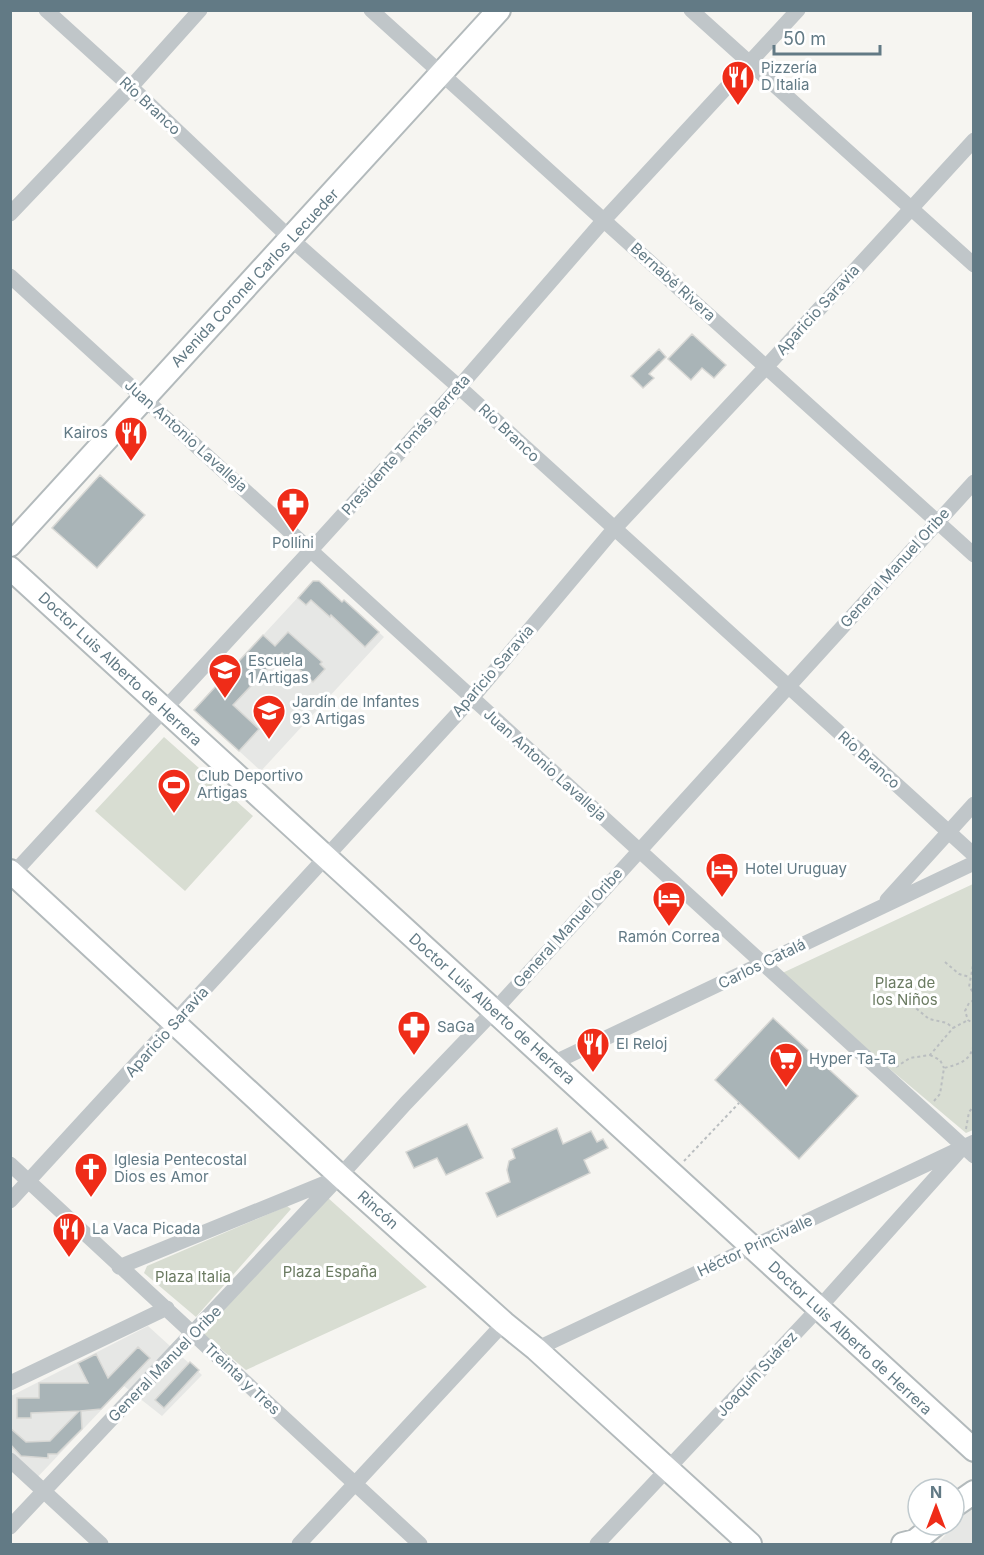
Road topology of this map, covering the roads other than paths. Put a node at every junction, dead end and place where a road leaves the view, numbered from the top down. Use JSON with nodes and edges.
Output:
{"nodes":[{"id":1,"x":46,"y":10,"type":"edge"},
{"id":2,"x":200,"y":10,"type":"edge"},
{"id":3,"x":370,"y":10,"type":"edge"},
{"id":4,"x":499,"y":10,"type":"edge"},
{"id":5,"x":691,"y":10,"type":"edge"},
{"id":6,"x":798,"y":10,"type":"edge"},
{"id":7,"x":749,"y":63,"type":"junction"},
{"id":8,"x":442,"y":74,"type":"junction"},
{"id":9,"x":131,"y":87,"type":"junction"},
{"id":10,"x":974,"y":140,"type":"edge"},
{"id":11,"x":910,"y":208,"type":"junction"},
{"id":12,"x":10,"y":214,"type":"edge"},
{"id":13,"x":604,"y":220,"type":"junction"},
{"id":14,"x":291,"y":239,"type":"junction"},
{"id":15,"x":974,"y":266,"type":"edge"},
{"id":16,"x":10,"y":276,"type":"edge"},
{"id":17,"x":766,"y":367,"type":"junction"},
{"id":18,"x":459,"y":387,"type":"junction"},
{"id":19,"x":144,"y":398,"type":"junction"},
{"id":20,"x":974,"y":482,"type":"edge"},
{"id":21,"x":937,"y":522,"type":"junction"},
{"id":22,"x":614,"y":530,"type":"junction"},
{"id":23,"x":10,"y":545,"type":"edge"},
{"id":24,"x":311,"y":550,"type":"junction"},
{"id":25,"x":974,"y":555,"type":"edge"},
{"id":26,"x":10,"y":568,"type":"edge"},
{"id":27,"x":789,"y":686,"type":"junction"},
{"id":28,"x":472,"y":698,"type":"junction"},
{"id":29,"x":164,"y":710,"type":"junction"},
{"id":30,"x":974,"y":804,"type":"edge"},
{"id":31,"x":948,"y":832,"type":"junction"},
{"id":32,"x":638,"y":850,"type":"junction"},
{"id":33,"x":974,"y":855,"type":"edge"},
{"id":34,"x":326,"y":858,"type":"junction"},
{"id":35,"x":974,"y":862,"type":"edge"},
{"id":36,"x":11,"y":874,"type":"edge"},
{"id":37,"x":881,"y":907,"type":"junction"},
{"id":38,"x":763,"y":964,"type":"junction"},
{"id":39,"x":494,"y":1011,"type":"junction"},
{"id":40,"x":175,"y":1022,"type":"junction"},
{"id":41,"x":551,"y":1064,"type":"junction"},
{"id":42,"x":970,"y":1148,"type":"edge"},
{"id":43,"x":10,"y":1164,"type":"edge"},
{"id":44,"x":340,"y":1176,"type":"junction"},
{"id":45,"x":30,"y":1182,"type":"junction"},
{"id":46,"x":10,"y":1202,"type":"edge"},
{"id":47,"x":752,"y":1247,"type":"junction"},
{"id":48,"x":119,"y":1267,"type":"junction"},
{"id":49,"x":167,"y":1308,"type":"junction"},
{"id":50,"x":818,"y":1309,"type":"junction"},
{"id":51,"x":504,"y":1323,"type":"junction"},
{"id":52,"x":194,"y":1334,"type":"junction"},
{"id":53,"x":536,"y":1349,"type":"junction"},
{"id":54,"x":10,"y":1383,"type":"edge"},
{"id":55,"x":974,"y":1450,"type":"edge"},
{"id":56,"x":10,"y":1461,"type":"edge"},
{"id":57,"x":668,"y":1469,"type":"junction"},
{"id":58,"x":354,"y":1485,"type":"junction"},
{"id":59,"x":44,"y":1491,"type":"junction"},
{"id":60,"x":10,"y":1527,"type":"edge"},
{"id":61,"x":920,"y":1537,"type":"edge"},
{"id":62,"x":101,"y":1545,"type":"edge"},
{"id":63,"x":299,"y":1545,"type":"edge"},
{"id":64,"x":420,"y":1545,"type":"edge"},
{"id":65,"x":597,"y":1545,"type":"edge"},
{"id":66,"x":750,"y":1545,"type":"edge"},
{"id":67,"x":903,"y":1545,"type":"edge"}],
"edges":[{"from":1,"to":9,"type":"street","name":"Río Branco"},
{"from":2,"to":9,"type":"street"},
{"from":3,"to":8,"type":"street","name":"Bernabé Rivera"},
{"from":4,"to":8,"type":"main road","name":"Avenida Coronel Carlos Lecueder"},
{"from":5,"to":7,"type":"street"},
{"from":6,"to":7,"type":"street","name":"Presidente Tomás Berreta"},
{"from":7,"to":11,"type":"street"},
{"from":7,"to":13,"type":"street","name":"Presidente Tomás Berreta"},
{"from":8,"to":13,"type":"street","name":"Bernabé Rivera"},
{"from":8,"to":14,"type":"main road","name":"Avenida Coronel Carlos Lecueder"},
{"from":9,"to":12,"type":"street"},
{"from":9,"to":14,"type":"street","name":"Río Branco"},
{"from":10,"to":11,"type":"street","name":"Aparicio Saravia"},
{"from":11,"to":15,"type":"street"},
{"from":11,"to":17,"type":"street","name":"Aparicio Saravia"},
{"from":13,"to":17,"type":"street","name":"Bernabé Rivera"},
{"from":13,"to":18,"type":"street","name":"Presidente Tomás Berreta"},
{"from":14,"to":18,"type":"street","name":"Río Branco"},
{"from":14,"to":19,"type":"main road","name":"Avenida Coronel Carlos Lecueder"},
{"from":16,"to":19,"type":"street","name":"Juan Antonio Lavalleja"},
{"from":17,"to":21,"type":"street","name":"Bernabé Rivera"},
{"from":17,"to":22,"type":"street","name":"Aparicio Saravia"},
{"from":18,"to":22,"type":"street","name":"Río Branco"},
{"from":18,"to":24,"type":"street","name":"Presidente Tomás Berreta"},
{"from":19,"to":23,"type":"main road","name":"Avenida Coronel Carlos Lecueder"},
{"from":19,"to":24,"type":"street","name":"Juan Antonio Lavalleja"},
{"from":20,"to":21,"type":"street","name":"General Manuel Oribe"},
{"from":21,"to":25,"type":"street","name":"Bernabé Rivera"},
{"from":21,"to":27,"type":"street","name":"General Manuel Oribe"},
{"from":22,"to":27,"type":"street","name":"Río Branco"},
{"from":22,"to":28,"type":"street","name":"Aparicio Saravia"},
{"from":24,"to":28,"type":"street","name":"Juan Antonio Lavalleja"},
{"from":24,"to":29,"type":"street","name":"Presidente Tomás Berreta"},
{"from":26,"to":29,"type":"main road","name":"Doctor Luis Alberto de Herrera"},
{"from":27,"to":31,"type":"street","name":"Río Branco"},
{"from":27,"to":32,"type":"street","name":"General Manuel Oribe"},
{"from":28,"to":32,"type":"street","name":"Juan Antonio Lavalleja"},
{"from":28,"to":34,"type":"street","name":"Aparicio Saravia"},
{"from":29,"to":34,"type":"main road","name":"Doctor Luis Alberto de Herrera"},
{"from":29,"to":36,"type":"street","name":"Presidente Tomás Berreta"},
{"from":30,"to":31,"type":"street"},
{"from":31,"to":33,"type":"street","name":"Río Branco"},
{"from":31,"to":37,"type":"street"},
{"from":32,"to":38,"type":"street","name":"Juan Antonio Lavalleja"},
{"from":32,"to":39,"type":"street","name":"General Manuel Oribe"},
{"from":34,"to":39,"type":"main road","name":"Doctor Luis Alberto de Herrera"},
{"from":34,"to":40,"type":"street","name":"Aparicio Saravia"},
{"from":35,"to":37,"type":"street","name":"Carlos Catalá"},
{"from":36,"to":40,"type":"main road","name":"Rincón"},
{"from":37,"to":38,"type":"street","name":"Carlos Catalá"},
{"from":38,"to":41,"type":"street","name":"Carlos Catalá"},
{"from":38,"to":42,"type":"street","name":"Juan Antonio Lavalleja"},
{"from":39,"to":41,"type":"main road","name":"Doctor Luis Alberto de Herrera"},
{"from":39,"to":44,"type":"street","name":"General Manuel Oribe"},
{"from":40,"to":44,"type":"main road","name":"Rincón"},
{"from":40,"to":45,"type":"street","name":"Aparicio Saravia"},
{"from":41,"to":47,"type":"main road","name":"Doctor Luis Alberto de Herrera"},
{"from":42,"to":47,"type":"street","name":"Héctor Princivalle"},
{"from":42,"to":50,"type":"street","name":"Joaquín Suárez"},
{"from":43,"to":45,"type":"street","name":"Treinta y Tres"},
{"from":44,"to":48,"type":"street"},
{"from":44,"to":51,"type":"main road","name":"Rincón"},
{"from":44,"to":52,"type":"street","name":"General Manuel Oribe"},
{"from":45,"to":46,"type":"street","name":"Aparicio Saravia"},
{"from":45,"to":48,"type":"street","name":"Treinta y Tres"},
{"from":47,"to":50,"type":"main road","name":"Doctor Luis Alberto de Herrera"},
{"from":47,"to":53,"type":"street","name":"Héctor Princivalle"},
{"from":48,"to":49,"type":"street","name":"Treinta y Tres"},
{"from":49,"to":52,"type":"street","name":"Treinta y Tres"},
{"from":49,"to":54,"type":"street"},
{"from":50,"to":55,"type":"main road","name":"Doctor Luis Alberto de Herrera"},
{"from":50,"to":57,"type":"street","name":"Joaquín Suárez"},
{"from":51,"to":53,"type":"main road","name":"Rincón"},
{"from":51,"to":58,"type":"street"},
{"from":52,"to":58,"type":"street","name":"Treinta y Tres"},
{"from":52,"to":59,"type":"street","name":"General Manuel Oribe"},
{"from":53,"to":57,"type":"main road","name":"Rincón"},
{"from":56,"to":59,"type":"street"},
{"from":57,"to":65,"type":"street","name":"Joaquín Suárez"},
{"from":57,"to":66,"type":"main road","name":"Rincón"},
{"from":58,"to":63,"type":"street"},
{"from":58,"to":64,"type":"street","name":"Treinta y Tres"},
{"from":59,"to":60,"type":"street","name":"General Manuel Oribe"},
{"from":59,"to":62,"type":"street"},
{"from":61,"to":67,"type":"main road"}]}
